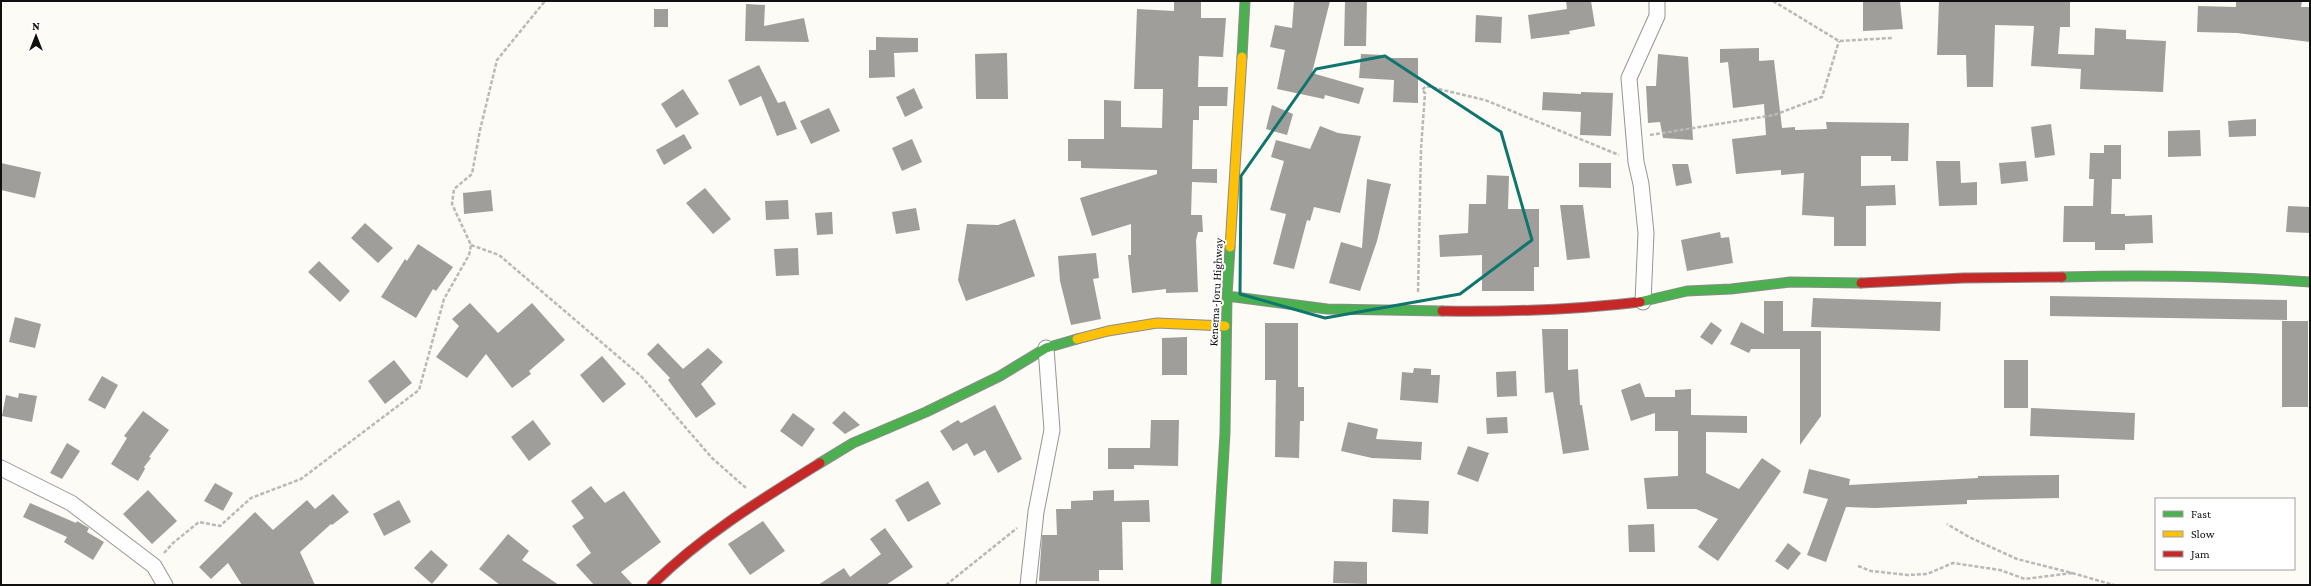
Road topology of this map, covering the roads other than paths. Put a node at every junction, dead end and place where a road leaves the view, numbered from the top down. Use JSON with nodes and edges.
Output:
{"nodes":[{"id":1,"x":1245,"y":1,"type":"edge"},
{"id":2,"x":1657,"y":1,"type":"edge"},
{"id":3,"x":2310,"y":282,"type":"edge"},
{"id":4,"x":1227,"y":296,"type":"junction"},
{"id":5,"x":1643,"y":302,"type":"junction"},
{"id":6,"x":1226,"y":326,"type":"junction"},
{"id":7,"x":1046,"y":348,"type":"junction"},
{"id":8,"x":1,"y":468,"type":"edge"},
{"id":9,"x":165,"y":585,"type":"edge"},
{"id":10,"x":652,"y":585,"type":"edge"},
{"id":11,"x":1028,"y":585,"type":"edge"},
{"id":12,"x":1216,"y":585,"type":"edge"}],
"edges":[{"from":1,"to":4,"type":"main road","name":"Kenema-Joru Highway"},
{"from":2,"to":5,"type":"street"},
{"from":3,"to":5,"type":"main road"},
{"from":4,"to":5,"type":"main road"},
{"from":4,"to":6,"type":"main road","name":"Kenema-Joru Highway"},
{"from":6,"to":7,"type":"main road"},
{"from":6,"to":12,"type":"main road","name":"Kenema-Joru Highway"},
{"from":7,"to":10,"type":"main road"},
{"from":7,"to":11,"type":"street"},
{"from":8,"to":9,"type":"street"}]}
